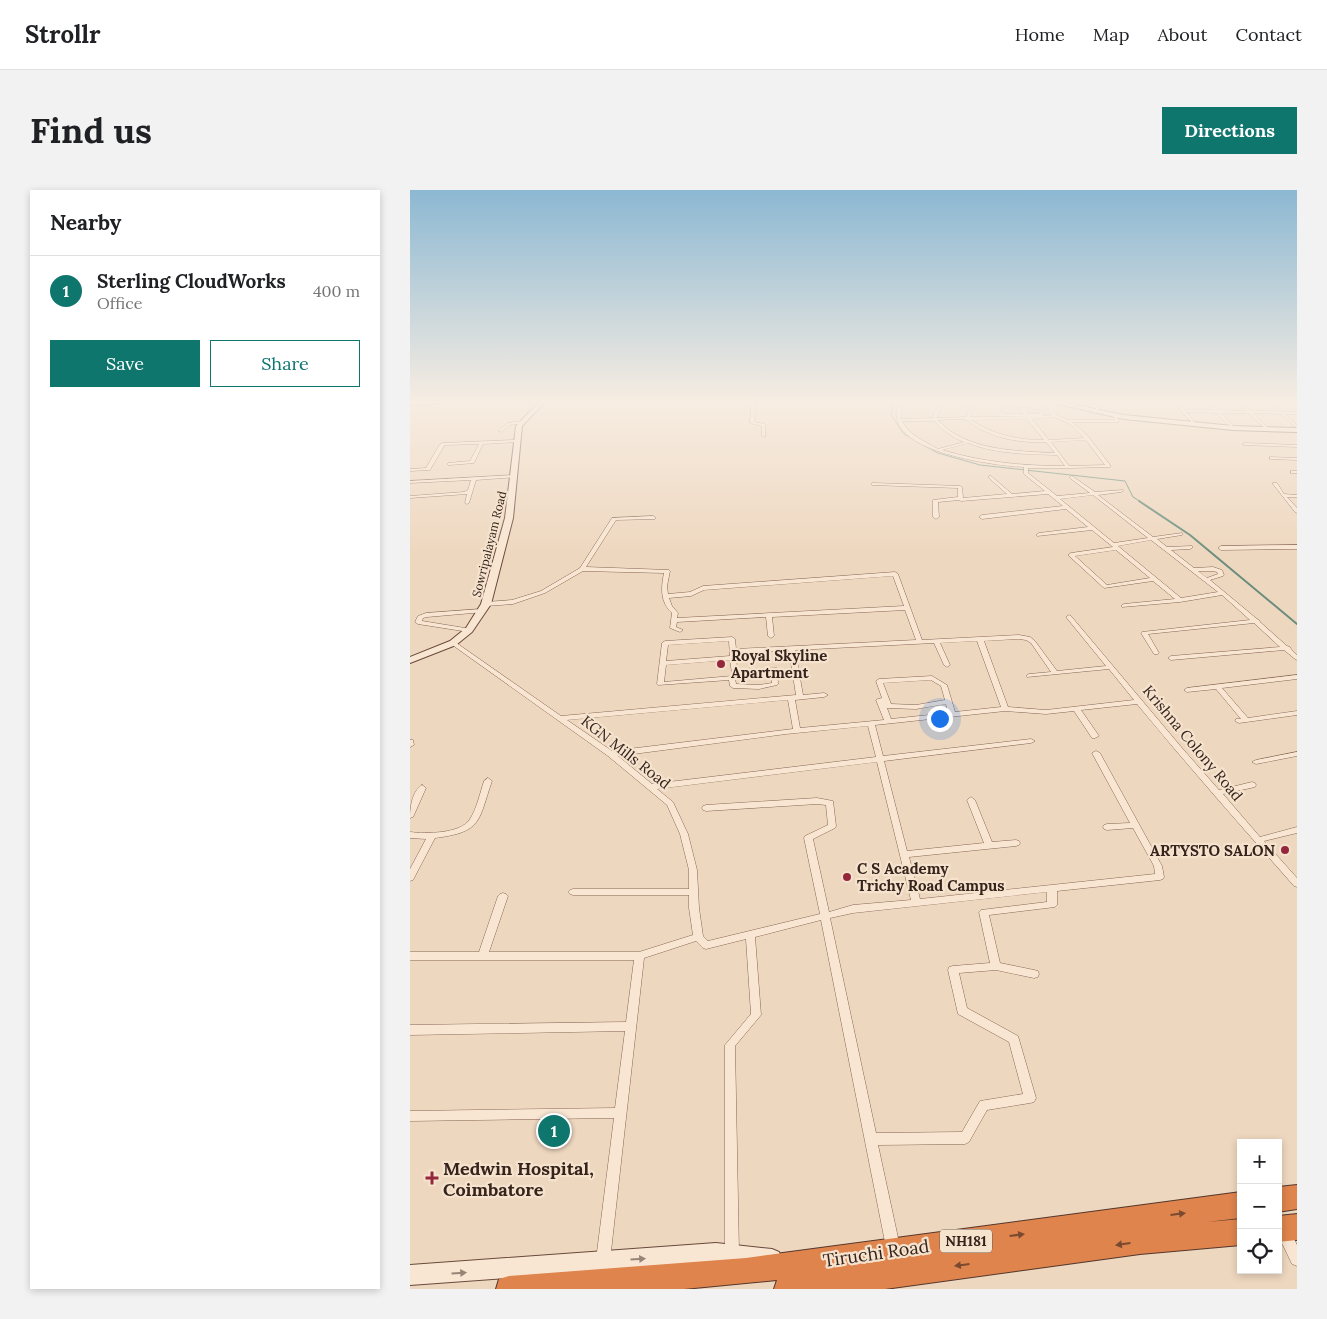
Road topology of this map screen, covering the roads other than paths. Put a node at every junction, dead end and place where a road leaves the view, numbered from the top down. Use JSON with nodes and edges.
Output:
{"nodes":[{"id":1,"x":438,"y":452,"type":"edge"},
{"id":2,"x":477,"y":452,"type":"edge"},
{"id":3,"x":516,"y":452,"type":"edge"},
{"id":4,"x":945,"y":452,"type":"edge"},
{"id":5,"x":1031,"y":452,"type":"edge"},
{"id":6,"x":1097,"y":452,"type":"edge"},
{"id":7,"x":1058,"y":454,"type":"joint"},
{"id":8,"x":1272,"y":458,"type":"dead end"},
{"id":9,"x":1297,"y":459,"type":"edge"},
{"id":10,"x":450,"y":464,"type":"dead end"},
{"id":11,"x":1068,"y":467,"type":"junction"},
{"id":12,"x":410,"y":470,"type":"edge"},
{"id":13,"x":1026,"y":470,"type":"junction"},
{"id":14,"x":515,"y":476,"type":"junction"},
{"id":15,"x":990,"y":477,"type":"dead end"},
{"id":16,"x":1072,"y":477,"type":"dead end"},
{"id":17,"x":474,"y":478,"type":"junction"},
{"id":18,"x":410,"y":482,"type":"edge"},
{"id":19,"x":874,"y":484,"type":"dead end"},
{"id":20,"x":1275,"y":484,"type":"dead end"},
{"id":21,"x":470,"y":491,"type":"junction"},
{"id":22,"x":1121,"y":491,"type":"dead end"},
{"id":23,"x":1048,"y":492,"type":"junction"},
{"id":24,"x":1096,"y":494,"type":"junction"},
{"id":25,"x":1010,"y":495,"type":"junction"},
{"id":26,"x":1283,"y":495,"type":"junction"},
{"id":27,"x":1297,"y":496,"type":"edge"},
{"id":28,"x":410,"y":497,"type":"edge"},
{"id":29,"x":961,"y":498,"type":"junction"},
{"id":30,"x":1056,"y":498,"type":"junction"},
{"id":31,"x":467,"y":502,"type":"dead end"},
{"id":32,"x":1067,"y":507,"type":"junction"},
{"id":33,"x":1297,"y":511,"type":"edge"},
{"id":34,"x":936,"y":517,"type":"dead end"},
{"id":35,"x":982,"y":517,"type":"dead end"},
{"id":36,"x":653,"y":518,"type":"dead end"},
{"id":37,"x":1093,"y":528,"type":"junction"},
{"id":38,"x":1180,"y":534,"type":"dead end"},
{"id":39,"x":1039,"y":535,"type":"dead end"},
{"id":40,"x":1154,"y":540,"type":"junction"},
{"id":41,"x":1115,"y":547,"type":"junction"},
{"id":42,"x":1190,"y":547,"type":"dead end"},
{"id":43,"x":1297,"y":547,"type":"edge"},
{"id":44,"x":1221,"y":548,"type":"dead end"},
{"id":45,"x":1166,"y":549,"type":"junction"},
{"id":46,"x":582,"y":569,"type":"junction"},
{"id":47,"x":1193,"y":570,"type":"junction"},
{"id":48,"x":1155,"y":579,"type":"junction"},
{"id":49,"x":1205,"y":580,"type":"junction"},
{"id":50,"x":1223,"y":593,"type":"junction"},
{"id":51,"x":665,"y":596,"type":"junction"},
{"id":52,"x":1180,"y":600,"type":"junction"},
{"id":53,"x":1124,"y":606,"type":"dead end"},
{"id":54,"x":484,"y":607,"type":"junction"},
{"id":55,"x":907,"y":608,"type":"junction"},
{"id":56,"x":769,"y":615,"type":"junction"},
{"id":57,"x":1070,"y":617,"type":"dead end"},
{"id":58,"x":674,"y":620,"type":"junction"},
{"id":59,"x":1257,"y":621,"type":"junction"},
{"id":60,"x":469,"y":630,"type":"junction"},
{"id":61,"x":680,"y":630,"type":"dead end"},
{"id":62,"x":771,"y":636,"type":"dead end"},
{"id":63,"x":980,"y":639,"type":"junction"},
{"id":64,"x":936,"y":641,"type":"junction"},
{"id":65,"x":920,"y":642,"type":"junction"},
{"id":66,"x":453,"y":643,"type":"junction"},
{"id":67,"x":1288,"y":648,"type":"junction"},
{"id":68,"x":792,"y":649,"type":"junction"},
{"id":69,"x":1156,"y":652,"type":"dead end"},
{"id":70,"x":733,"y":655,"type":"junction"},
{"id":71,"x":1172,"y":658,"type":"dead end"},
{"id":72,"x":1297,"y":658,"type":"edge"},
{"id":73,"x":410,"y":660,"type":"edge"},
{"id":74,"x":662,"y":663,"type":"junction"},
{"id":75,"x":947,"y":666,"type":"dead end"},
{"id":76,"x":1111,"y":667,"type":"junction"},
{"id":77,"x":1055,"y":673,"type":"junction"},
{"id":78,"x":733,"y":675,"type":"junction"},
{"id":79,"x":1029,"y":676,"type":"dead end"},
{"id":80,"x":1297,"y":677,"type":"edge"},
{"id":81,"x":759,"y":686,"type":"junction"},
{"id":82,"x":1216,"y":686,"type":"junction"},
{"id":83,"x":1187,"y":690,"type":"dead end"},
{"id":84,"x":824,"y":695,"type":"dead end"},
{"id":85,"x":800,"y":697,"type":"junction"},
{"id":86,"x":790,"y":698,"type":"junction"},
{"id":87,"x":880,"y":700,"type":"dead end"},
{"id":88,"x":760,"y":701,"type":"junction"},
{"id":89,"x":949,"y":701,"type":"junction"},
{"id":90,"x":1139,"y":702,"type":"junction"},
{"id":91,"x":1005,"y":709,"type":"junction"},
{"id":92,"x":1076,"y":709,"type":"junction"},
{"id":93,"x":1297,"y":713,"type":"edge"},
{"id":94,"x":952,"y":714,"type":"junction"},
{"id":95,"x":560,"y":718,"type":"junction"},
{"id":96,"x":888,"y":721,"type":"junction"},
{"id":97,"x":871,"y":723,"type":"junction"},
{"id":98,"x":797,"y":730,"type":"junction"},
{"id":99,"x":1095,"y":736,"type":"dead end"},
{"id":100,"x":1031,"y":741,"type":"dead end"},
{"id":101,"x":1096,"y":753,"type":"dead end"},
{"id":102,"x":611,"y":754,"type":"junction"},
{"id":103,"x":1297,"y":754,"type":"edge"},
{"id":104,"x":880,"y":760,"type":"junction"},
{"id":105,"x":1256,"y":762,"type":"dead end"},
{"id":106,"x":488,"y":781,"type":"dead end"},
{"id":107,"x":1252,"y":785,"type":"dead end"},
{"id":108,"x":650,"y":787,"type":"junction"},
{"id":109,"x":422,"y":788,"type":"dead end"},
{"id":110,"x":1217,"y":793,"type":"junction"},
{"id":111,"x":972,"y":800,"type":"dead end"},
{"id":112,"x":706,"y":808,"type":"dead end"},
{"id":113,"x":410,"y":815,"type":"edge"},
{"id":114,"x":1136,"y":825,"type":"junction"},
{"id":115,"x":1107,"y":827,"type":"dead end"},
{"id":116,"x":1297,"y":830,"type":"edge"},
{"id":117,"x":410,"y":835,"type":"edge"},
{"id":118,"x":432,"y":836,"type":"junction"},
{"id":119,"x":1258,"y":840,"type":"junction"},
{"id":120,"x":1016,"y":843,"type":"dead end"},
{"id":121,"x":989,"y":845,"type":"junction"},
{"id":122,"x":904,"y":854,"type":"junction"},
{"id":123,"x":410,"y":878,"type":"edge"},
{"id":124,"x":1297,"y":884,"type":"edge"},
{"id":125,"x":1052,"y":888,"type":"junction"},
{"id":126,"x":573,"y":892,"type":"dead end"},
{"id":127,"x":694,"y":892,"type":"junction"},
{"id":128,"x":502,"y":896,"type":"dead end"},
{"id":129,"x":916,"y":902,"type":"junction"},
{"id":130,"x":825,"y":916,"type":"junction"},
{"id":131,"x":750,"y":934,"type":"junction"},
{"id":132,"x":698,"y":937,"type":"junction"},
{"id":133,"x":410,"y":956,"type":"edge"},
{"id":134,"x":482,"y":956,"type":"junction"},
{"id":135,"x":639,"y":956,"type":"junction"},
{"id":136,"x":996,"y":966,"type":"junction"},
{"id":137,"x":1034,"y":974,"type":"dead end"},
{"id":138,"x":631,"y":1026,"type":"junction"},
{"id":139,"x":410,"y":1030,"type":"edge"},
{"id":140,"x":620,"y":1113,"type":"junction"},
{"id":141,"x":410,"y":1116,"type":"edge"},
{"id":142,"x":871,"y":1139,"type":"junction"},
{"id":143,"x":1297,"y":1197,"type":"edge"},
{"id":144,"x":1282,"y":1199,"type":"edge"},
{"id":145,"x":1237,"y":1207,"type":"edge"},
{"id":146,"x":1286,"y":1228,"type":"edge"},
{"id":147,"x":1237,"y":1232,"type":"edge"},
{"id":148,"x":894,"y":1250,"type":"junction"},
{"id":149,"x":732,"y":1254,"type":"junction"},
{"id":150,"x":1297,"y":1259,"type":"edge"},
{"id":151,"x":603,"y":1262,"type":"junction"},
{"id":152,"x":410,"y":1275,"type":"edge"},
{"id":153,"x":788,"y":1283,"type":"edge"},
{"id":154,"x":859,"y":1284,"type":"edge"},
{"id":155,"x":509,"y":1289,"type":"edge"}],
"edges":[{"from":1,"to":12,"type":"street"},
{"from":2,"to":10,"type":"street"},
{"from":3,"to":14,"type":"street","name":"Sowripalayam Road"},
{"from":4,"to":13,"type":"street"},
{"from":5,"to":7,"type":"street"},
{"from":6,"to":11,"type":"street"},
{"from":7,"to":11,"type":"street"},
{"from":8,"to":9,"type":"street"},
{"from":11,"to":13,"type":"street"},
{"from":13,"to":23,"type":"street"},
{"from":14,"to":17,"type":"street"},
{"from":14,"to":54,"type":"street","name":"Sowripalayam Road"},
{"from":15,"to":25,"type":"street"},
{"from":16,"to":24,"type":"street"},
{"from":17,"to":18,"type":"street"},
{"from":17,"to":21,"type":"street"},
{"from":19,"to":29,"type":"street"},
{"from":20,"to":26,"type":"street"},
{"from":21,"to":28,"type":"street"},
{"from":21,"to":31,"type":"street"},
{"from":22,"to":24,"type":"street"},
{"from":23,"to":25,"type":"street"},
{"from":23,"to":30,"type":"street"},
{"from":24,"to":30,"type":"street"},
{"from":24,"to":40,"type":"street"},
{"from":25,"to":29,"type":"street"},
{"from":26,"to":27,"type":"street"},
{"from":26,"to":33,"type":"street"},
{"from":29,"to":34,"type":"street"},
{"from":30,"to":32,"type":"street"},
{"from":32,"to":35,"type":"street"},
{"from":32,"to":37,"type":"street"},
{"from":36,"to":46,"type":"street"},
{"from":37,"to":39,"type":"street"},
{"from":37,"to":41,"type":"street"},
{"from":38,"to":40,"type":"street"},
{"from":40,"to":41,"type":"street"},
{"from":40,"to":45,"type":"street"},
{"from":41,"to":48,"type":"street"},
{"from":41,"to":48,"type":"street"},
{"from":42,"to":45,"type":"street"},
{"from":43,"to":44,"type":"street"},
{"from":45,"to":47,"type":"street"},
{"from":46,"to":51,"type":"street"},
{"from":46,"to":54,"type":"street"},
{"from":47,"to":49,"type":"street"},
{"from":47,"to":49,"type":"street"},
{"from":48,"to":52,"type":"street"},
{"from":49,"to":50,"type":"street"},
{"from":50,"to":52,"type":"street"},
{"from":50,"to":59,"type":"street"},
{"from":51,"to":55,"type":"street"},
{"from":51,"to":58,"type":"street"},
{"from":52,"to":53,"type":"street"},
{"from":54,"to":60,"type":"street","name":"Sowripalayam Road"},
{"from":54,"to":60,"type":"street"},
{"from":55,"to":56,"type":"street"},
{"from":55,"to":65,"type":"street"},
{"from":56,"to":58,"type":"street"},
{"from":56,"to":62,"type":"street"},
{"from":57,"to":76,"type":"street","name":"Krishna Colony Road"},
{"from":58,"to":61,"type":"street"},
{"from":59,"to":67,"type":"street"},
{"from":59,"to":69,"type":"street"},
{"from":60,"to":66,"type":"street","name":"Sowripalayam Road"},
{"from":63,"to":64,"type":"street"},
{"from":63,"to":77,"type":"street"},
{"from":63,"to":91,"type":"street"},
{"from":64,"to":65,"type":"street"},
{"from":64,"to":75,"type":"street"},
{"from":65,"to":68,"type":"street"},
{"from":66,"to":73,"type":"street","name":"Sowripalayam Road"},
{"from":66,"to":95,"type":"street","name":"KGN Mills Road"},
{"from":67,"to":71,"type":"street"},
{"from":67,"to":72,"type":"street"},
{"from":68,"to":70,"type":"street"},
{"from":68,"to":85,"type":"street"},
{"from":70,"to":74,"type":"street"},
{"from":70,"to":74,"type":"street"},
{"from":70,"to":78,"type":"street"},
{"from":74,"to":78,"type":"street"},
{"from":76,"to":77,"type":"street"},
{"from":76,"to":90,"type":"street","name":"Krishna Colony Road"},
{"from":77,"to":79,"type":"street"},
{"from":78,"to":81,"type":"street"},
{"from":78,"to":81,"type":"street"},
{"from":80,"to":82,"type":"street"},
{"from":81,"to":88,"type":"street"},
{"from":82,"to":83,"type":"street"},
{"from":82,"to":93,"type":"street"},
{"from":84,"to":85,"type":"street"},
{"from":85,"to":86,"type":"street"},
{"from":86,"to":88,"type":"street"},
{"from":86,"to":98,"type":"street"},
{"from":87,"to":96,"type":"street"},
{"from":88,"to":95,"type":"street"},
{"from":89,"to":89,"type":"street"},
{"from":89,"to":94,"type":"street"},
{"from":90,"to":92,"type":"street"},
{"from":90,"to":110,"type":"street","name":"Krishna Colony Road"},
{"from":91,"to":92,"type":"street"},
{"from":91,"to":94,"type":"street"},
{"from":92,"to":99,"type":"street"},
{"from":94,"to":96,"type":"street"},
{"from":95,"to":102,"type":"street","name":"KGN Mills Road"},
{"from":96,"to":97,"type":"street"},
{"from":97,"to":98,"type":"street"},
{"from":97,"to":104,"type":"street"},
{"from":98,"to":102,"type":"street"},
{"from":100,"to":104,"type":"street"},
{"from":101,"to":114,"type":"street"},
{"from":102,"to":108,"type":"street","name":"KGN Mills Road"},
{"from":103,"to":105,"type":"street"},
{"from":104,"to":108,"type":"street"},
{"from":104,"to":122,"type":"street"},
{"from":106,"to":118,"type":"street"},
{"from":107,"to":110,"type":"street"},
{"from":108,"to":127,"type":"street","name":"KGN Mills Road"},
{"from":109,"to":113,"type":"street"},
{"from":110,"to":119,"type":"street","name":"Krishna Colony Road"},
{"from":111,"to":121,"type":"street"},
{"from":112,"to":130,"type":"street"},
{"from":114,"to":115,"type":"street"},
{"from":114,"to":125,"type":"street"},
{"from":116,"to":119,"type":"street"},
{"from":117,"to":118,"type":"street"},
{"from":118,"to":123,"type":"street"},
{"from":119,"to":124,"type":"street","name":"Krishna Colony Road"},
{"from":120,"to":121,"type":"street"},
{"from":121,"to":122,"type":"street"},
{"from":122,"to":129,"type":"street"},
{"from":125,"to":129,"type":"street"},
{"from":125,"to":136,"type":"street"},
{"from":126,"to":127,"type":"street"},
{"from":127,"to":132,"type":"street","name":"KGN Mills Road"},
{"from":128,"to":134,"type":"street"},
{"from":129,"to":130,"type":"street"},
{"from":130,"to":131,"type":"street"},
{"from":130,"to":142,"type":"street"},
{"from":131,"to":132,"type":"street"},
{"from":131,"to":149,"type":"street"},
{"from":132,"to":135,"type":"street"},
{"from":133,"to":134,"type":"street"},
{"from":134,"to":135,"type":"street"},
{"from":135,"to":138,"type":"street"},
{"from":136,"to":137,"type":"street"},
{"from":136,"to":142,"type":"street"},
{"from":138,"to":139,"type":"street"},
{"from":138,"to":140,"type":"street"},
{"from":140,"to":141,"type":"street"},
{"from":140,"to":151,"type":"street"},
{"from":142,"to":148,"type":"street"},
{"from":143,"to":144,"type":"highway"},
{"from":148,"to":145,"type":"highway","name":"Tiruchi Road","number":"NH181","one_way":true},
{"from":146,"to":150,"type":"street"},
{"from":147,"to":154,"type":"highway","number":"NH181","one_way":true},
{"from":148,"to":153,"type":"highway","name":"Tiruchi Road","number":"NH181"},
{"from":151,"to":149,"type":"street","one_way":true},
{"from":149,"to":153,"type":"street"},
{"from":152,"to":151,"type":"street","one_way":true},
{"from":153,"to":154,"type":"highway","number":"NH181"},
{"from":153,"to":155,"type":"highway","name":"Tiruchi Road","number":"NH181"}]}
